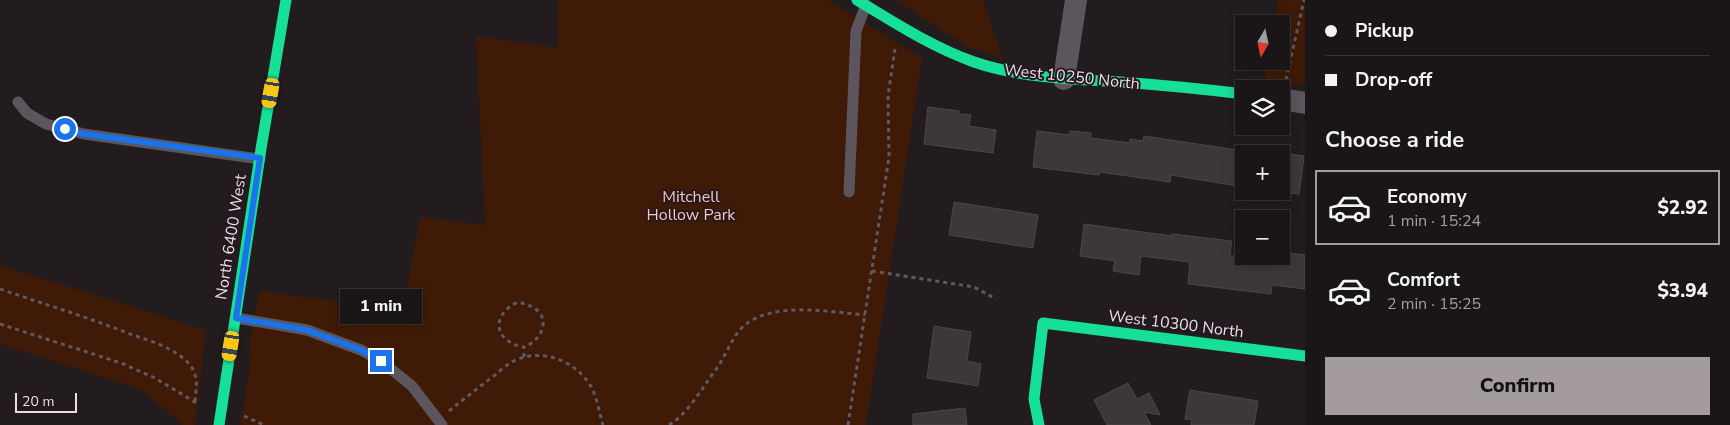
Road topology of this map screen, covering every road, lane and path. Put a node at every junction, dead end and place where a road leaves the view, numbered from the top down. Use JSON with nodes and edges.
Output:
{"nodes":[{"id":1,"x":286,"y":0,"type":"edge"},
{"id":2,"x":1076,"y":0,"type":"edge"},
{"id":3,"x":1304,"y":0,"type":"edge"},
{"id":4,"x":862,"y":3,"type":"edge"},
{"id":5,"x":895,"y":49,"type":"dead end"},
{"id":6,"x":1064,"y":79,"type":"junction"},
{"id":7,"x":1286,"y":80,"type":"edge"},
{"id":8,"x":1235,"y":93,"type":"edge"},
{"id":9,"x":1290,"y":100,"type":"edge"},
{"id":10,"x":18,"y":102,"type":"dead end"},
{"id":11,"x":1305,"y":103,"type":"edge"},
{"id":12,"x":260,"y":158,"type":"junction"},
{"id":13,"x":849,"y":192,"type":"dead end"},
{"id":14,"x":872,"y":271,"type":"junction"},
{"id":15,"x":0,"y":290,"type":"edge"},
{"id":16,"x":996,"y":299,"type":"dead end"},
{"id":17,"x":865,"y":315,"type":"junction"},
{"id":18,"x":236,"y":318,"type":"junction"},
{"id":19,"x":0,"y":324,"type":"edge"},
{"id":20,"x":524,"y":346,"type":"junction"},
{"id":21,"x":1305,"y":356,"type":"edge"},
{"id":22,"x":524,"y":357,"type":"junction"},
{"id":23,"x":238,"y":415,"type":"dead end"},
{"id":24,"x":440,"y":422,"type":"edge"},
{"id":25,"x":219,"y":425,"type":"edge"},
{"id":26,"x":264,"y":425,"type":"edge"},
{"id":27,"x":603,"y":425,"type":"edge"},
{"id":28,"x":669,"y":425,"type":"edge"},
{"id":29,"x":848,"y":425,"type":"edge"},
{"id":30,"x":1039,"y":425,"type":"edge"}],
"edges":[{"from":1,"to":12,"type":"street","name":"North 6400 West"},
{"from":2,"to":6,"type":"street"},
{"from":3,"to":7,"type":"path"},
{"from":4,"to":6,"type":"street","name":"West 10250 North"},
{"from":4,"to":13,"type":"lane"},
{"from":5,"to":14,"type":"path"},
{"from":6,"to":8,"type":"street","name":"West 10250 North"},
{"from":9,"to":11,"type":"street"},
{"from":10,"to":12,"type":"lane"},
{"from":12,"to":18,"type":"street","name":"North 6400 West"},
{"from":14,"to":16,"type":"path"},
{"from":14,"to":17,"type":"path"},
{"from":15,"to":19,"type":"path"},
{"from":17,"to":28,"type":"path"},
{"from":17,"to":29,"type":"path"},
{"from":18,"to":24,"type":"lane"},
{"from":18,"to":25,"type":"street","name":"North 6400 West"},
{"from":20,"to":20,"type":"path"},
{"from":20,"to":22,"type":"path"},
{"from":21,"to":30,"type":"street","name":"West 10300 North"},
{"from":22,"to":24,"type":"path"},
{"from":22,"to":27,"type":"path"},
{"from":23,"to":26,"type":"path"}]}
